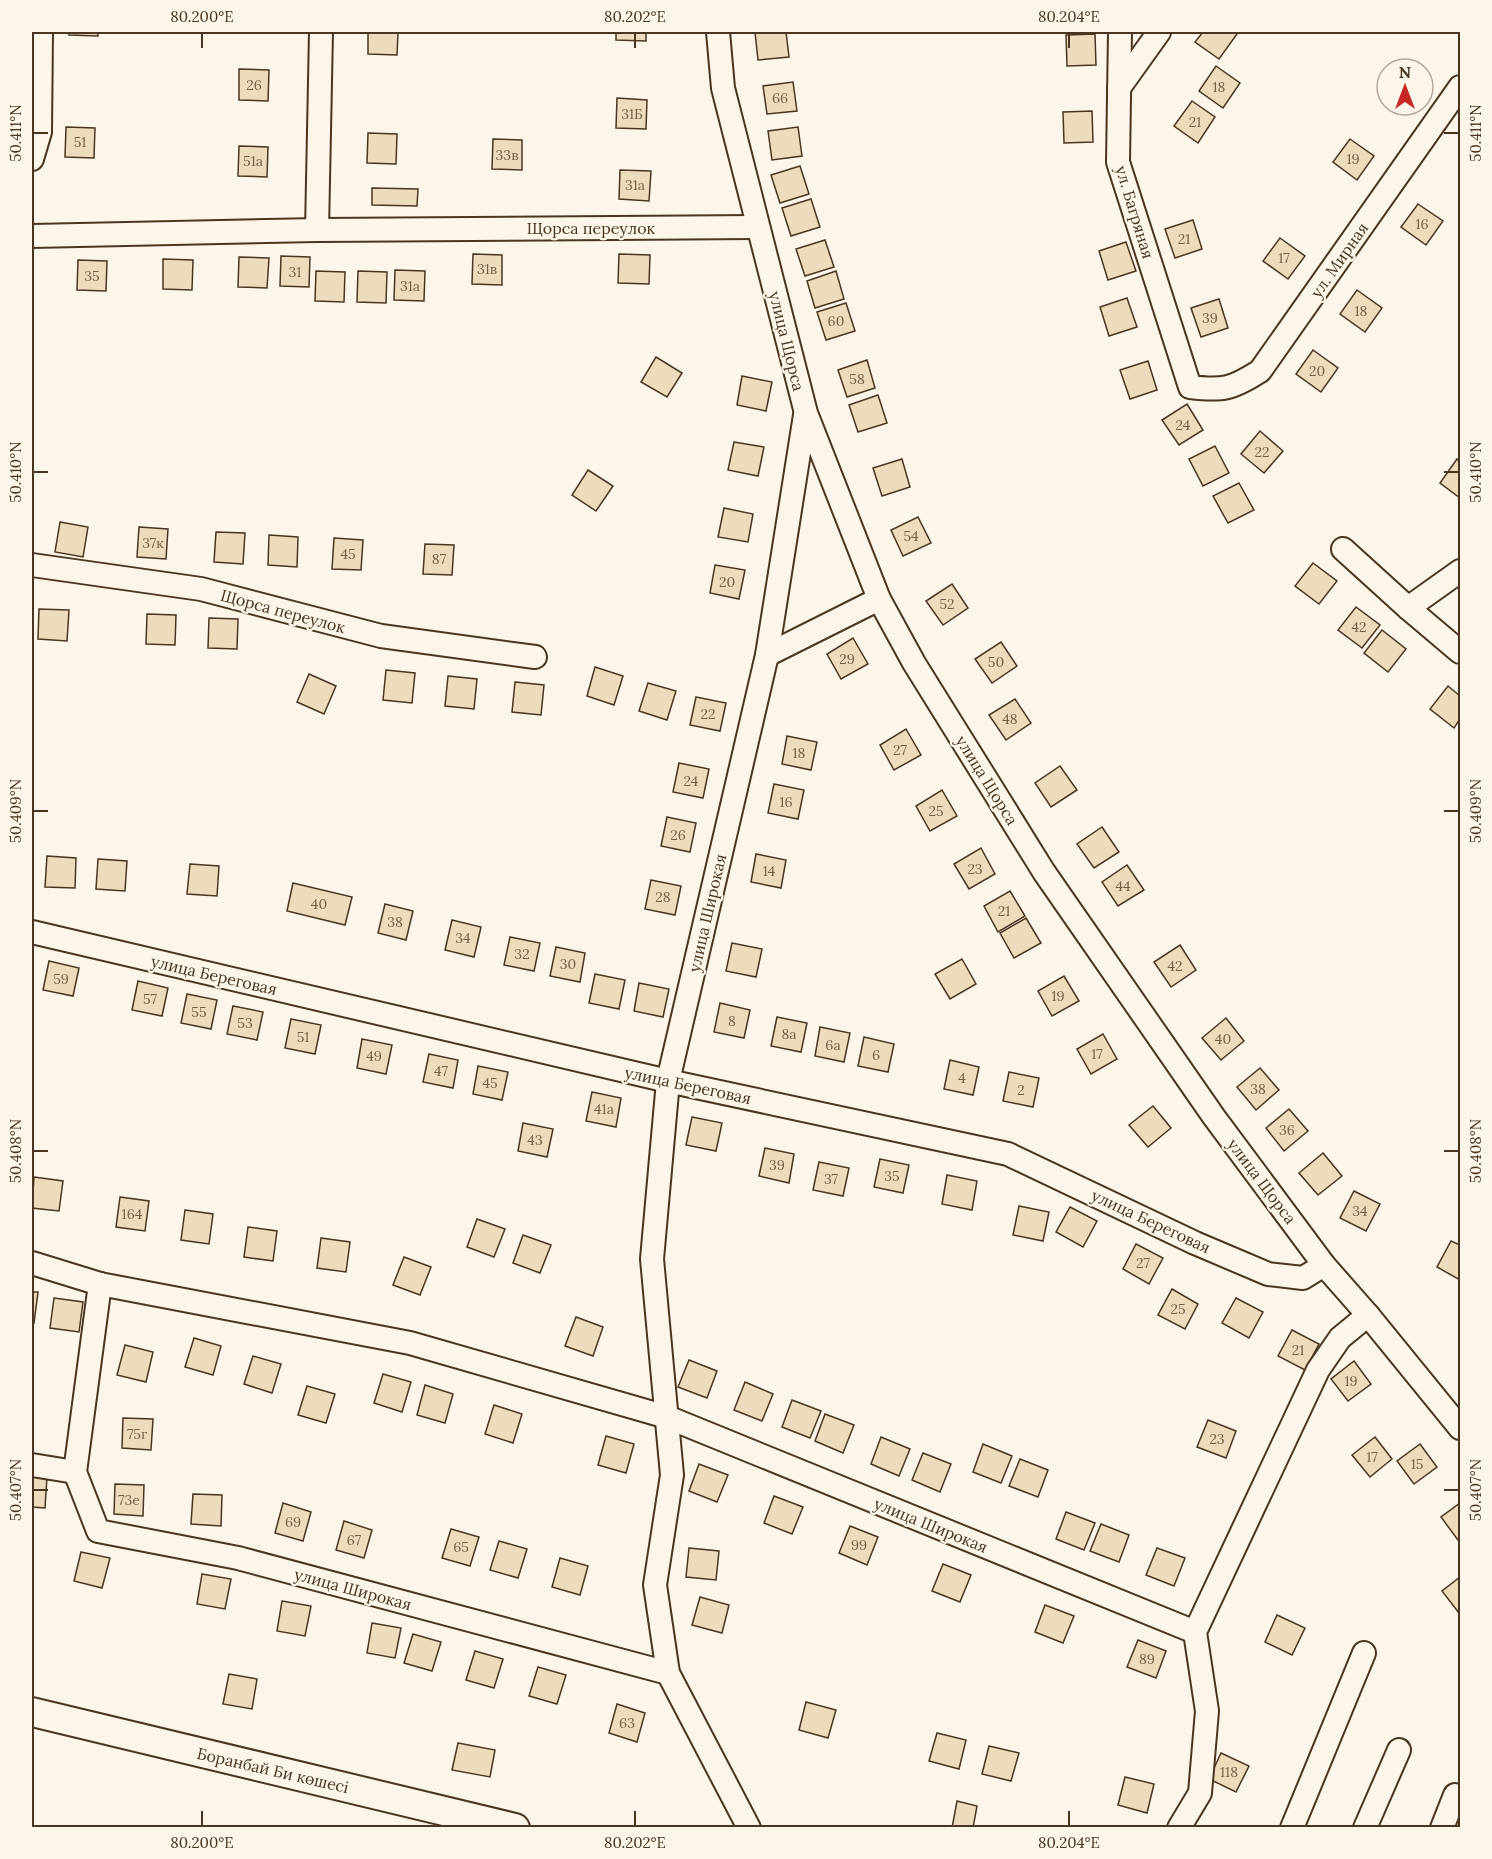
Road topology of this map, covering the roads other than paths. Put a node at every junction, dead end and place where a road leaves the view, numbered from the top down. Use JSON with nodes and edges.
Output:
{"nodes":[{"id":1,"x":41,"y":32,"type":"edge"},
{"id":2,"x":321,"y":32,"type":"edge"},
{"id":3,"x":718,"y":32,"type":"edge"},
{"id":4,"x":1120,"y":32,"type":"edge"},
{"id":5,"x":1159,"y":32,"type":"edge"},
{"id":6,"x":1461,"y":87,"type":"edge"},
{"id":7,"x":1119,"y":88,"type":"junction"},
{"id":8,"x":32,"y":159,"type":"edge"},
{"id":9,"x":757,"y":227,"type":"junction"},
{"id":10,"x":317,"y":230,"type":"junction"},
{"id":11,"x":32,"y":236,"type":"edge"},
{"id":12,"x":1190,"y":387,"type":"joint"},
{"id":13,"x":806,"y":413,"type":"junction"},
{"id":14,"x":1343,"y":549,"type":"dead end"},
{"id":15,"x":32,"y":565,"type":"edge"},
{"id":16,"x":1461,"y":572,"type":"edge"},
{"id":17,"x":879,"y":599,"type":"junction"},
{"id":18,"x":1408,"y":608,"type":"junction"},
{"id":19,"x":1461,"y":652,"type":"edge"},
{"id":20,"x":767,"y":655,"type":"junction"},
{"id":21,"x":534,"y":657,"type":"dead end"},
{"id":22,"x":32,"y":932,"type":"edge"},
{"id":23,"x":668,"y":1081,"type":"junction"},
{"id":24,"x":32,"y":1263,"type":"edge"},
{"id":25,"x":1324,"y":1265,"type":"junction"},
{"id":26,"x":100,"y":1284,"type":"junction"},
{"id":27,"x":1368,"y":1315,"type":"junction"},
{"id":28,"x":666,"y":1417,"type":"junction"},
{"id":29,"x":1461,"y":1428,"type":"edge"},
{"id":30,"x":32,"y":1465,"type":"edge"},
{"id":31,"x":75,"y":1472,"type":"junction"},
{"id":32,"x":1195,"y":1632,"type":"junction"},
{"id":33,"x":1364,"y":1653,"type":"dead end"},
{"id":34,"x":668,"y":1673,"type":"junction"},
{"id":35,"x":32,"y":1712,"type":"edge"},
{"id":36,"x":1399,"y":1750,"type":"dead end"},
{"id":37,"x":1455,"y":1795,"type":"dead end"},
{"id":38,"x":515,"y":1827,"type":"edge"},
{"id":39,"x":749,"y":1827,"type":"edge"},
{"id":40,"x":1179,"y":1827,"type":"edge"},
{"id":41,"x":1292,"y":1827,"type":"edge"},
{"id":42,"x":1365,"y":1827,"type":"edge"},
{"id":43,"x":1442,"y":1827,"type":"edge"}],
"edges":[{"from":1,"to":8,"type":"street"},
{"from":2,"to":10,"type":"street"},
{"from":3,"to":9,"type":"street","name":"улица Щорса"},
{"from":4,"to":7,"type":"street","name":"ул. Багряная"},
{"from":5,"to":7,"type":"street"},
{"from":6,"to":12,"type":"street","name":"ул. Мирная"},
{"from":7,"to":12,"type":"street","name":"ул. Багряная"},
{"from":9,"to":10,"type":"street","name":"Щорса переулок"},
{"from":9,"to":13,"type":"street","name":"улица Щорса"},
{"from":10,"to":11,"type":"street","name":"Щорса переулок"},
{"from":13,"to":17,"type":"street","name":"улица Щорса"},
{"from":13,"to":20,"type":"street","name":"улица Широкая"},
{"from":14,"to":18,"type":"street"},
{"from":15,"to":21,"type":"street","name":"Щорса переулок"},
{"from":16,"to":18,"type":"street"},
{"from":17,"to":20,"type":"street"},
{"from":17,"to":25,"type":"street","name":"улица Щорса"},
{"from":18,"to":19,"type":"street"},
{"from":20,"to":23,"type":"street","name":"улица Широкая"},
{"from":22,"to":23,"type":"street","name":"улица Береговая"},
{"from":23,"to":25,"type":"street","name":"улица Береговая"},
{"from":23,"to":28,"type":"street","name":"улица Широкая"},
{"from":24,"to":26,"type":"street","name":"улица Широкая"},
{"from":25,"to":27,"type":"street","name":"улица Щорса"},
{"from":26,"to":28,"type":"street","name":"улица Широкая"},
{"from":26,"to":31,"type":"street","name":"улица Широкая"},
{"from":27,"to":29,"type":"street","name":"улица Щорса"},
{"from":27,"to":32,"type":"street"},
{"from":28,"to":32,"type":"street","name":"улица Широкая"},
{"from":28,"to":34,"type":"street","name":"улица Широкая"},
{"from":30,"to":31,"type":"street"},
{"from":31,"to":34,"type":"street","name":"улица Широкая"},
{"from":32,"to":40,"type":"street"},
{"from":33,"to":41,"type":"street"},
{"from":34,"to":39,"type":"street","name":"улица Широкая"},
{"from":35,"to":38,"type":"main road","name":"Боранбай Би көшесі"},
{"from":36,"to":42,"type":"street"},
{"from":37,"to":43,"type":"street"}]}
